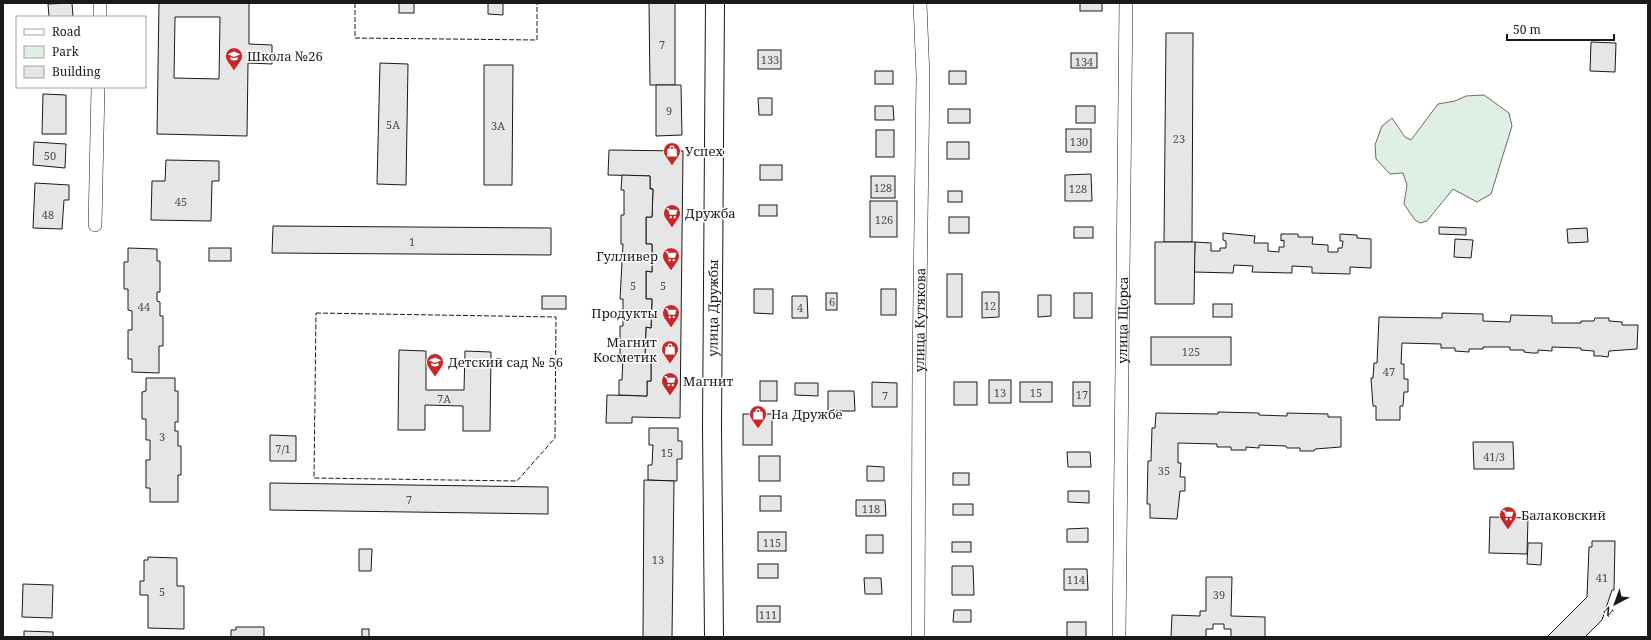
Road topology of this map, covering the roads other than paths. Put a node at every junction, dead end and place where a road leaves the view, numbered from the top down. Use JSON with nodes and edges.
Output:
{"nodes":[{"id":1,"x":100,"y":3,"type":"edge"},
{"id":2,"x":715,"y":3,"type":"edge"},
{"id":3,"x":920,"y":3,"type":"edge"},
{"id":4,"x":1126,"y":3,"type":"edge"},
{"id":5,"x":100,"y":16,"type":"edge"},
{"id":6,"x":98,"y":88,"type":"edge"},
{"id":7,"x":95,"y":225,"type":"dead end"},
{"id":8,"x":714,"y":637,"type":"edge"},
{"id":9,"x":918,"y":637,"type":"edge"},
{"id":10,"x":1119,"y":637,"type":"edge"}],
"edges":[{"from":1,"to":5,"type":"street"},
{"from":2,"to":8,"type":"street","name":"улица Дружбы"},
{"from":3,"to":9,"type":"street","name":"улица Кутякова"},
{"from":4,"to":10,"type":"street","name":"улица Щорса"},
{"from":6,"to":7,"type":"street"}]}
